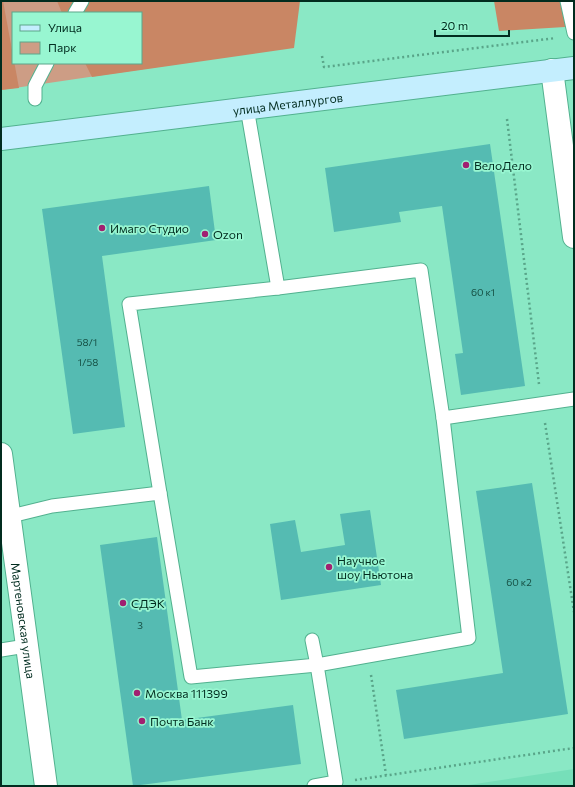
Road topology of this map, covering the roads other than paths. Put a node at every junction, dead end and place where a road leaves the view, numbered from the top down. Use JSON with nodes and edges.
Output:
{"nodes":[{"id":1,"x":82,"y":1,"type":"edge"},
{"id":2,"x":567,"y":1,"type":"edge"},
{"id":3,"x":76,"y":12,"type":"edge"},
{"id":4,"x":574,"y":32,"type":"edge"},
{"id":5,"x":46,"y":64,"type":"edge"},
{"id":6,"x":574,"y":68,"type":"edge"},
{"id":7,"x":552,"y":70,"type":"junction"},
{"id":8,"x":35,"y":99,"type":"dead end"},
{"id":9,"x":247,"y":108,"type":"junction"},
{"id":10,"x":1,"y":139,"type":"edge"},
{"id":11,"x":574,"y":237,"type":"edge"},
{"id":12,"x":278,"y":288,"type":"junction"},
{"id":13,"x":574,"y":399,"type":"edge"},
{"id":14,"x":443,"y":418,"type":"junction"},
{"id":15,"x":1,"y":454,"type":"edge"},
{"id":16,"x":160,"y":493,"type":"junction"},
{"id":17,"x":5,"y":517,"type":"edge"},
{"id":18,"x":312,"y":640,"type":"dead end"},
{"id":19,"x":26,"y":646,"type":"junction"},
{"id":20,"x":1,"y":650,"type":"edge"},
{"id":21,"x":317,"y":665,"type":"junction"},
{"id":22,"x":46,"y":786,"type":"edge"},
{"id":23,"x":314,"y":786,"type":"edge"}],
"edges":[{"from":1,"to":3,"type":"lane"},
{"from":2,"to":4,"type":"lane"},
{"from":5,"to":8,"type":"lane"},
{"from":6,"to":7,"type":"street","name":"улица Металлургов"},
{"from":7,"to":9,"type":"street","name":"улица Металлургов"},
{"from":7,"to":11,"type":"street"},
{"from":9,"to":10,"type":"street","name":"улица Металлургов"},
{"from":9,"to":12,"type":"lane"},
{"from":12,"to":14,"type":"lane"},
{"from":12,"to":16,"type":"lane"},
{"from":13,"to":14,"type":"lane"},
{"from":14,"to":21,"type":"lane"},
{"from":15,"to":17,"type":"street","name":"Мартеновская улица"},
{"from":16,"to":17,"type":"lane"},
{"from":16,"to":21,"type":"lane"},
{"from":17,"to":19,"type":"street","name":"Мартеновская улица"},
{"from":18,"to":21,"type":"lane"},
{"from":19,"to":20,"type":"lane"},
{"from":19,"to":22,"type":"street","name":"Мартеновская улица"},
{"from":21,"to":23,"type":"lane"}]}
